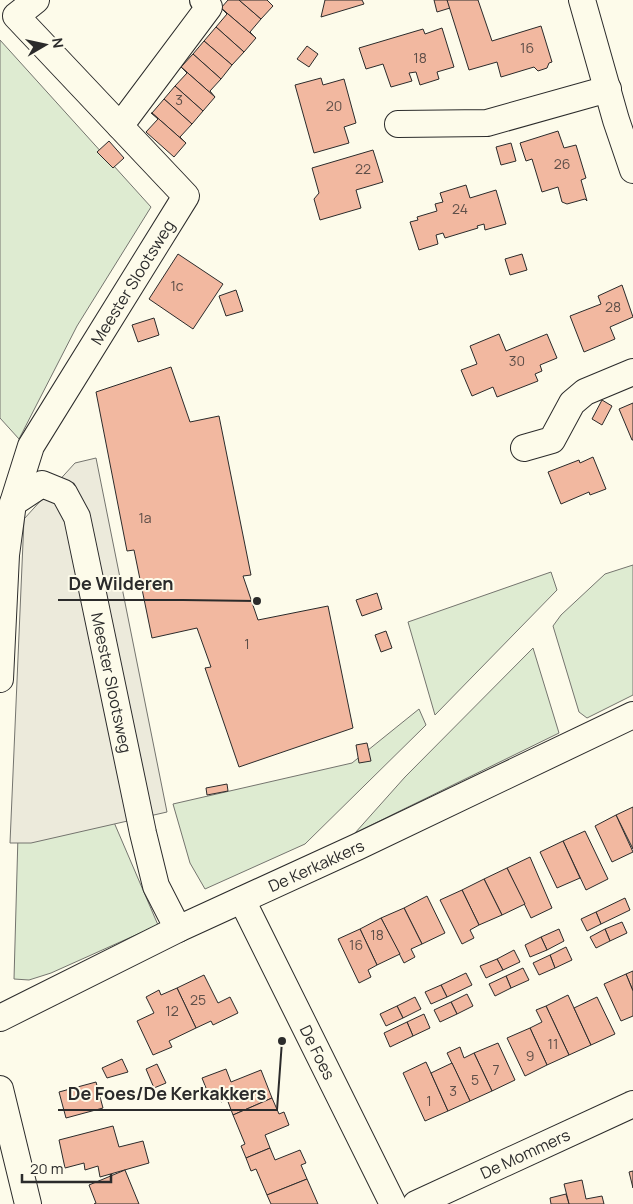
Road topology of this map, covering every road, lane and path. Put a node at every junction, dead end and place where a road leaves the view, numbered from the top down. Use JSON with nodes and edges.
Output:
{"nodes":[{"id":1,"x":36,"y":0,"type":"edge"},
{"id":2,"x":204,"y":0,"type":"edge"},
{"id":3,"x":582,"y":0,"type":"edge"},
{"id":4,"x":608,"y":89,"type":"junction"},
{"id":5,"x":625,"y":117,"type":"edge"},
{"id":6,"x":398,"y":124,"type":"dead end"},
{"id":7,"x":120,"y":126,"type":"junction"},
{"id":8,"x":633,"y":170,"type":"edge"},
{"id":9,"x":633,"y":372,"type":"edge"},
{"id":10,"x":524,"y":448,"type":"dead end"},
{"id":11,"x":12,"y":503,"type":"junction"},
{"id":12,"x":0,"y":679,"type":"edge"},
{"id":13,"x":633,"y":715,"type":"edge"},
{"id":14,"x":242,"y":900,"type":"junction"},
{"id":15,"x":178,"y":929,"type":"junction"},
{"id":16,"x":0,"y":1018,"type":"edge"},
{"id":17,"x":0,"y":1089,"type":"edge"},
{"id":18,"x":633,"y":1104,"type":"edge"},
{"id":19,"x":28,"y":1204,"type":"edge"},
{"id":20,"x":393,"y":1204,"type":"edge"},
{"id":21,"x":416,"y":1204,"type":"edge"}],
"edges":[{"from":1,"to":7,"type":"street"},
{"from":2,"to":7,"type":"street"},
{"from":3,"to":4,"type":"street"},
{"from":4,"to":5,"type":"street"},
{"from":4,"to":6,"type":"street"},
{"from":5,"to":8,"type":"street"},
{"from":7,"to":11,"type":"street","name":"Meester Slootsweg"},
{"from":9,"to":10,"type":"street"},
{"from":11,"to":12,"type":"street","name":"Meester Slootsweg"},
{"from":11,"to":15,"type":"street","name":"Meester Slootsweg"},
{"from":13,"to":14,"type":"street","name":"De Kerkakkers"},
{"from":14,"to":15,"type":"street","name":"De Kerkakkers"},
{"from":14,"to":20,"type":"street","name":"De Foes"},
{"from":15,"to":16,"type":"street","name":"De Kerkakkers"},
{"from":17,"to":19,"type":"street"},
{"from":18,"to":21,"type":"street","name":"De Mommers"}]}
